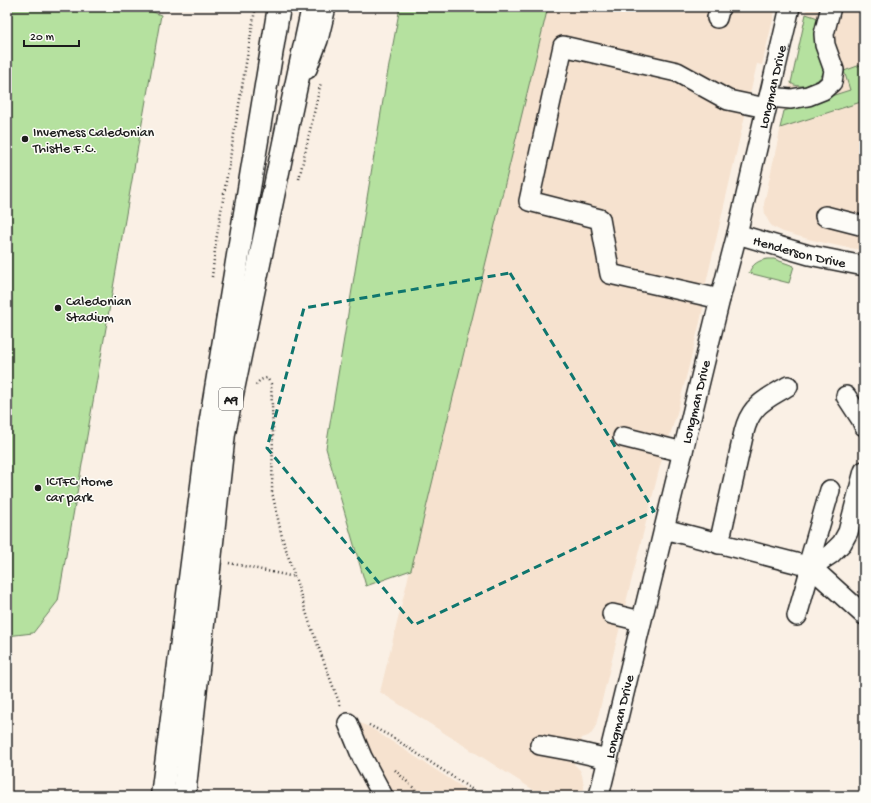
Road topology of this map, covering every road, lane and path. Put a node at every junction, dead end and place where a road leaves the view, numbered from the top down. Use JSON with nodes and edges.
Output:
{"nodes":[{"id":1,"x":313,"y":7,"type":"edge"},
{"id":2,"x":326,"y":7,"type":"edge"},
{"id":3,"x":790,"y":7,"type":"edge"},
{"id":4,"x":831,"y":7,"type":"edge"},
{"id":5,"x":275,"y":13,"type":"edge"},
{"id":6,"x":768,"y":102,"type":"junction"},
{"id":7,"x":290,"y":114,"type":"junction"},
{"id":8,"x":825,"y":216,"type":"dead end"},
{"id":9,"x":864,"y":226,"type":"edge"},
{"id":10,"x":737,"y":234,"type":"junction"},
{"id":11,"x":864,"y":266,"type":"edge"},
{"id":12,"x":720,"y":299,"type":"junction"},
{"id":13,"x":788,"y":386,"type":"dead end"},
{"id":14,"x":252,"y":389,"type":"dead end"},
{"id":15,"x":846,"y":396,"type":"dead end"},
{"id":16,"x":864,"y":426,"type":"edge"},
{"id":17,"x":623,"y":437,"type":"dead end"},
{"id":18,"x":683,"y":452,"type":"junction"},
{"id":19,"x":864,"y":472,"type":"edge"},
{"id":20,"x":830,"y":490,"type":"dead end"},
{"id":21,"x":664,"y":529,"type":"junction"},
{"id":22,"x":719,"y":544,"type":"junction"},
{"id":23,"x":223,"y":562,"type":"dead end"},
{"id":24,"x":809,"y":567,"type":"junction"},
{"id":25,"x":295,"y":578,"type":"junction"},
{"id":26,"x":612,"y":614,"type":"dead end"},
{"id":27,"x":864,"y":615,"type":"edge"},
{"id":28,"x":798,"y":616,"type":"dead end"},
{"id":29,"x":641,"y":621,"type":"junction"},
{"id":30,"x":348,"y":723,"type":"junction"},
{"id":31,"x":540,"y":745,"type":"dead end"},
{"id":32,"x":608,"y":759,"type":"junction"},
{"id":33,"x":395,"y":770,"type":"dead end"},
{"id":34,"x":162,"y":796,"type":"edge"},
{"id":35,"x":184,"y":796,"type":"edge"},
{"id":36,"x":383,"y":796,"type":"edge"},
{"id":37,"x":422,"y":796,"type":"edge"},
{"id":38,"x":482,"y":796,"type":"edge"},
{"id":39,"x":599,"y":796,"type":"edge"}],
"edges":[{"from":1,"to":7,"type":"highway","number":"A9"},
{"from":2,"to":7,"type":"street"},
{"from":3,"to":6,"type":"street","name":"Longman Drive"},
{"from":4,"to":6,"type":"street"},
{"from":5,"to":34,"type":"highway","number":"A9"},
{"from":6,"to":10,"type":"street","name":"Longman Drive"},
{"from":6,"to":12,"type":"street"},
{"from":7,"to":35,"type":"highway","number":"A9"},
{"from":8,"to":9,"type":"street"},
{"from":10,"to":11,"type":"street","name":"Henderson Drive"},
{"from":10,"to":12,"type":"street","name":"Longman Drive"},
{"from":12,"to":18,"type":"street","name":"Longman Drive"},
{"from":13,"to":22,"type":"street"},
{"from":14,"to":25,"type":"path"},
{"from":15,"to":16,"type":"street"},
{"from":17,"to":18,"type":"street"},
{"from":18,"to":21,"type":"street","name":"Longman Drive"},
{"from":19,"to":24,"type":"street"},
{"from":20,"to":24,"type":"street"},
{"from":21,"to":22,"type":"street"},
{"from":21,"to":29,"type":"street","name":"Longman Drive"},
{"from":22,"to":24,"type":"street"},
{"from":23,"to":25,"type":"path"},
{"from":24,"to":27,"type":"street"},
{"from":24,"to":28,"type":"street"},
{"from":25,"to":30,"type":"path"},
{"from":26,"to":29,"type":"street"},
{"from":29,"to":32,"type":"street","name":"Longman Drive"},
{"from":30,"to":36,"type":"street"},
{"from":30,"to":38,"type":"path"},
{"from":31,"to":32,"type":"street"},
{"from":32,"to":39,"type":"street","name":"Longman Drive"},
{"from":33,"to":37,"type":"path"}]}
